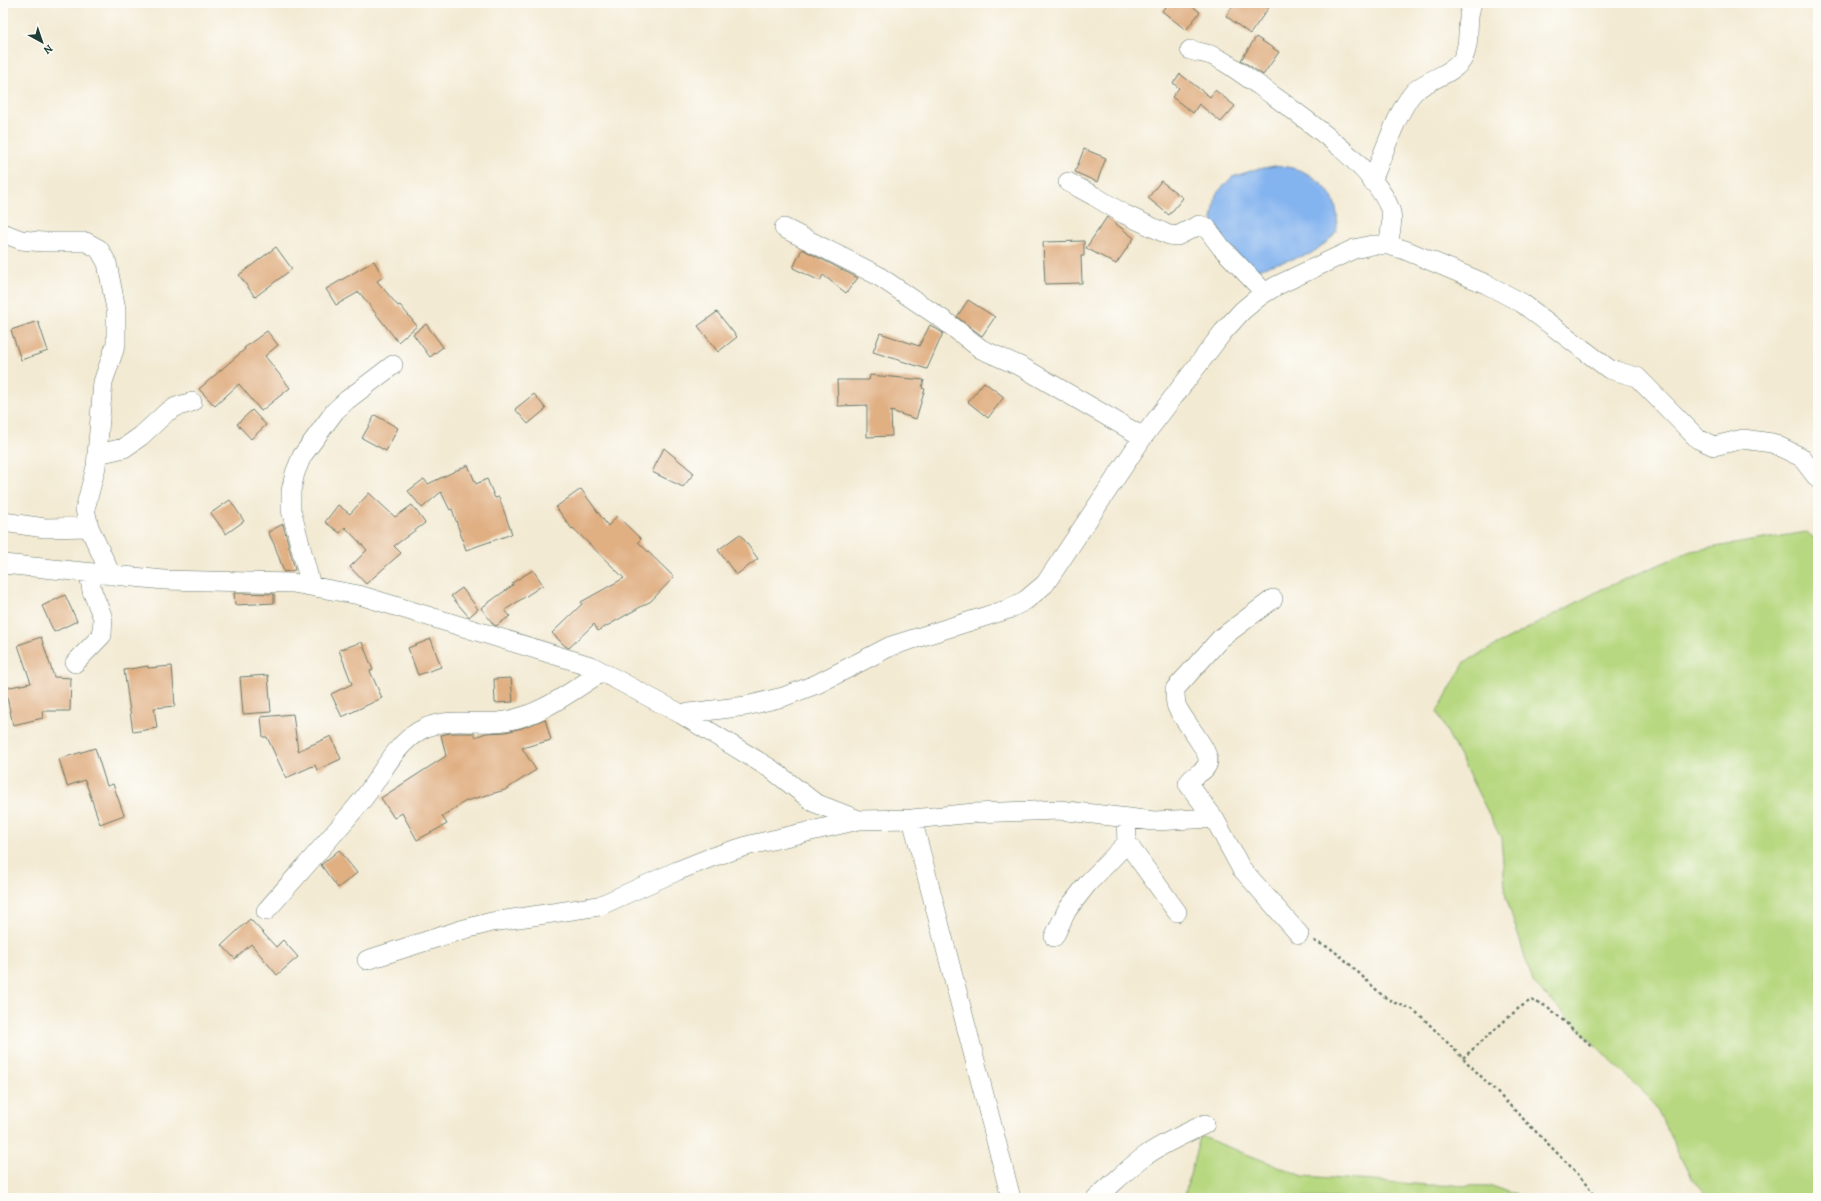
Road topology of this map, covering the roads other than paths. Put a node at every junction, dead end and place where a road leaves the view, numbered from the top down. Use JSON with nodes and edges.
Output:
{"nodes":[{"id":1,"x":1472,"y":3,"type":"edge"},
{"id":2,"x":1190,"y":50,"type":"dead end"},
{"id":3,"x":1372,"y":181,"type":"junction"},
{"id":4,"x":1068,"y":182,"type":"dead end"},
{"id":5,"x":784,"y":228,"type":"dead end"},
{"id":6,"x":3,"y":233,"type":"edge"},
{"id":7,"x":1388,"y":245,"type":"junction"},
{"id":8,"x":1265,"y":293,"type":"junction"},
{"id":9,"x":393,"y":365,"type":"dead end"},
{"id":10,"x":192,"y":402,"type":"dead end"},
{"id":11,"x":1143,"y":437,"type":"junction"},
{"id":12,"x":98,"y":454,"type":"junction"},
{"id":13,"x":1818,"y":478,"type":"edge"},
{"id":14,"x":3,"y":522,"type":"edge"},
{"id":15,"x":89,"y":527,"type":"junction"},
{"id":16,"x":3,"y":564,"type":"edge"},
{"id":17,"x":89,"y":573,"type":"junction"},
{"id":18,"x":111,"y":575,"type":"junction"},
{"id":19,"x":311,"y":586,"type":"junction"},
{"id":20,"x":1273,"y":599,"type":"dead end"},
{"id":21,"x":75,"y":663,"type":"dead end"},
{"id":22,"x":602,"y":672,"type":"junction"},
{"id":23,"x":681,"y":714,"type":"junction"},
{"id":24,"x":1126,"y":818,"type":"junction"},
{"id":25,"x":1214,"y":818,"type":"junction"},
{"id":26,"x":912,"y":819,"type":"junction"},
{"id":27,"x":860,"y":820,"type":"junction"},
{"id":28,"x":1127,"y":843,"type":"junction"},
{"id":29,"x":266,"y":912,"type":"dead end"},
{"id":30,"x":1177,"y":912,"type":"dead end"},
{"id":31,"x":1299,"y":934,"type":"road end"},
{"id":32,"x":1054,"y":937,"type":"dead end"},
{"id":33,"x":367,"y":960,"type":"dead end"},
{"id":34,"x":1205,"y":1124,"type":"dead end"},
{"id":35,"x":1011,"y":1198,"type":"edge"},
{"id":36,"x":1096,"y":1198,"type":"edge"}],
"edges":[{"from":1,"to":3,"type":"street"},
{"from":2,"to":3,"type":"street"},
{"from":3,"to":7,"type":"street"},
{"from":4,"to":8,"type":"street"},
{"from":5,"to":11,"type":"street"},
{"from":6,"to":12,"type":"street"},
{"from":7,"to":8,"type":"street"},
{"from":7,"to":13,"type":"street"},
{"from":8,"to":11,"type":"street"},
{"from":9,"to":19,"type":"street"},
{"from":10,"to":12,"type":"street"},
{"from":11,"to":23,"type":"street"},
{"from":12,"to":15,"type":"street"},
{"from":14,"to":15,"type":"street"},
{"from":15,"to":18,"type":"street"},
{"from":16,"to":17,"type":"street"},
{"from":17,"to":18,"type":"street"},
{"from":17,"to":21,"type":"street"},
{"from":18,"to":19,"type":"street"},
{"from":19,"to":22,"type":"street"},
{"from":20,"to":25,"type":"street"},
{"from":22,"to":23,"type":"street"},
{"from":22,"to":29,"type":"street"},
{"from":23,"to":27,"type":"street"},
{"from":24,"to":25,"type":"street"},
{"from":24,"to":26,"type":"street"},
{"from":24,"to":28,"type":"street"},
{"from":25,"to":31,"type":"street"},
{"from":26,"to":27,"type":"street"},
{"from":26,"to":35,"type":"street"},
{"from":27,"to":33,"type":"street"},
{"from":28,"to":30,"type":"street"},
{"from":28,"to":32,"type":"street"},
{"from":34,"to":36,"type":"street"}]}
